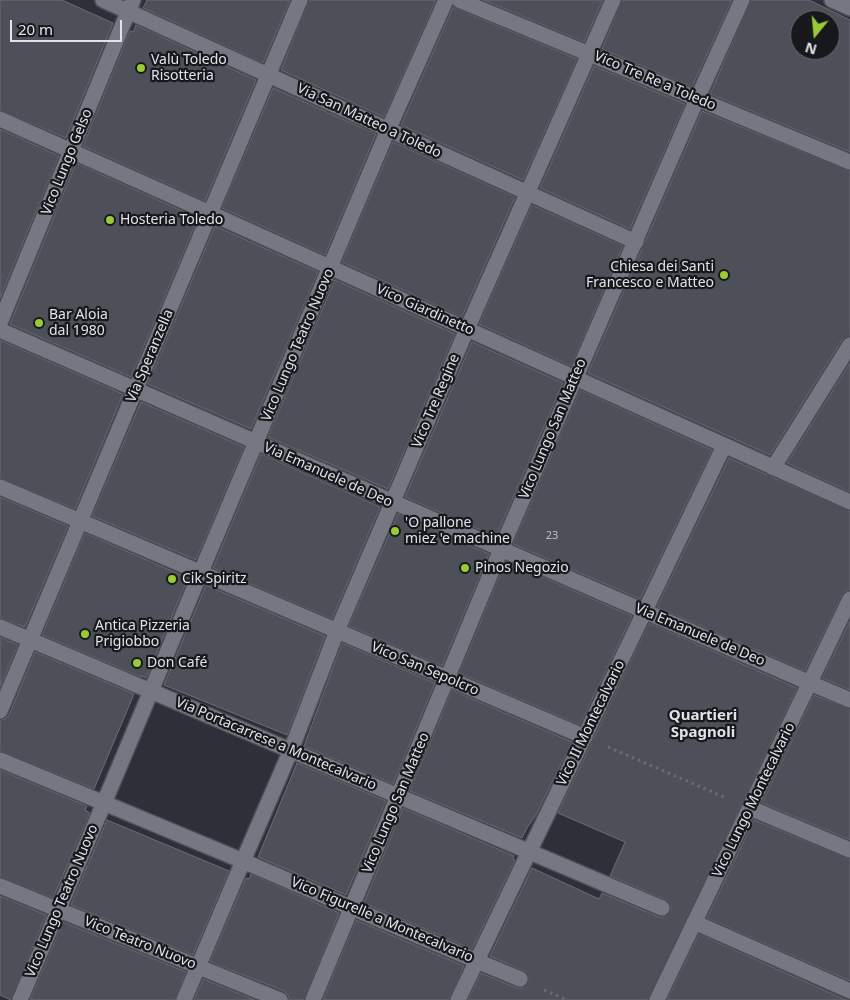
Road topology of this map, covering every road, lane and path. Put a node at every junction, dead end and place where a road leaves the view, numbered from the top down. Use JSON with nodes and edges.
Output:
{"nodes":[{"id":1,"x":103,"y":0,"type":"edge"},
{"id":2,"x":300,"y":0,"type":"edge"},
{"id":3,"x":446,"y":0,"type":"edge"},
{"id":4,"x":459,"y":0,"type":"edge"},
{"id":5,"x":613,"y":0,"type":"edge"},
{"id":6,"x":742,"y":0,"type":"edge"},
{"id":7,"x":832,"y":0,"type":"edge"},
{"id":8,"x":131,"y":6,"type":"edge"},
{"id":9,"x":850,"y":8,"type":"edge"},
{"id":10,"x":588,"y":53,"type":"junction"},
{"id":11,"x":268,"y":75,"type":"junction"},
{"id":12,"x":697,"y":99,"type":"junction"},
{"id":13,"x":0,"y":119,"type":"edge"},
{"id":14,"x":388,"y":130,"type":"junction"},
{"id":15,"x":71,"y":151,"type":"junction"},
{"id":16,"x":850,"y":162,"type":"edge"},
{"id":17,"x":527,"y":193,"type":"junction"},
{"id":18,"x":210,"y":214,"type":"junction"},
{"id":19,"x":636,"y":242,"type":"junction"},
{"id":20,"x":330,"y":268,"type":"junction"},
{"id":21,"x":0,"y":323,"type":"edge"},
{"id":22,"x":468,"y":329,"type":"junction"},
{"id":23,"x":0,"y":330,"type":"edge"},
{"id":24,"x":850,"y":345,"type":"edge"},
{"id":25,"x":575,"y":378,"type":"junction"},
{"id":26,"x":135,"y":389,"type":"junction"},
{"id":27,"x":256,"y":443,"type":"junction"},
{"id":28,"x":724,"y":446,"type":"junction"},
{"id":29,"x":773,"y":468,"type":"junction"},
{"id":30,"x":0,"y":487,"type":"edge"},
{"id":31,"x":850,"y":502,"type":"edge"},
{"id":32,"x":392,"y":503,"type":"junction"},
{"id":33,"x":80,"y":521,"type":"junction"},
{"id":34,"x":501,"y":549,"type":"junction"},
{"id":35,"x":200,"y":574,"type":"junction"},
{"id":36,"x":850,"y":599,"type":"edge"},
{"id":37,"x":645,"y":611,"type":"junction"},
{"id":38,"x":0,"y":627,"type":"edge"},
{"id":39,"x":337,"y":631,"type":"junction"},
{"id":40,"x":30,"y":639,"type":"junction"},
{"id":41,"x":447,"y":678,"type":"junction"},
{"id":42,"x":810,"y":683,"type":"junction"},
{"id":43,"x":151,"y":691,"type":"junction"},
{"id":44,"x":850,"y":700,"type":"edge"},
{"id":45,"x":0,"y":711,"type":"edge"},
{"id":46,"x":585,"y":737,"type":"junction"},
{"id":47,"x":290,"y":750,"type":"junction"},
{"id":48,"x":0,"y":760,"type":"edge"},
{"id":49,"x":398,"y":796,"type":"junction"},
{"id":50,"x":104,"y":803,"type":"junction"},
{"id":51,"x":750,"y":808,"type":"junction"},
{"id":52,"x":850,"y":850,"type":"edge"},
{"id":53,"x":529,"y":851,"type":"junction"},
{"id":54,"x":243,"y":861,"type":"junction"},
{"id":55,"x":0,"y":886,"type":"edge"},
{"id":56,"x":352,"y":908,"type":"junction"},
{"id":57,"x":662,"y":908,"type":"dead end"},
{"id":58,"x":59,"y":910,"type":"junction"},
{"id":59,"x":694,"y":922,"type":"junction"},
{"id":60,"x":477,"y":961,"type":"junction"},
{"id":61,"x":198,"y":967,"type":"junction"},
{"id":62,"x":520,"y":979,"type":"dead end"},
{"id":63,"x":850,"y":991,"type":"edge"},
{"id":64,"x":20,"y":1000,"type":"edge"},
{"id":65,"x":184,"y":1000,"type":"edge"},
{"id":66,"x":280,"y":1000,"type":"edge"},
{"id":67,"x":313,"y":1000,"type":"edge"},
{"id":68,"x":458,"y":1000,"type":"edge"},
{"id":69,"x":657,"y":1000,"type":"edge"}],
"edges":[{"from":1,"to":8,"type":"street","name":"Via San Matteo a Toledo"},
{"from":2,"to":11,"type":"street","name":"Via Speranzella"},
{"from":3,"to":14,"type":"street","name":"Vico Lungo Teatro Nuovo"},
{"from":4,"to":10,"type":"street","name":"Vico Tre Re a Toledo"},
{"from":5,"to":10,"type":"street","name":"Vico Tre Regine"},
{"from":6,"to":12,"type":"street","name":"Vico Lungo San Matteo"},
{"from":7,"to":9,"type":"street"},
{"from":8,"to":11,"type":"street","name":"Via San Matteo a Toledo"},
{"from":8,"to":15,"type":"street","name":"Vico Lungo Gelso"},
{"from":10,"to":12,"type":"street","name":"Vico Tre Re a Toledo"},
{"from":10,"to":17,"type":"street","name":"Vico Tre Regine"},
{"from":11,"to":14,"type":"street","name":"Via San Matteo a Toledo"},
{"from":11,"to":18,"type":"street","name":"Via Speranzella"},
{"from":12,"to":16,"type":"street","name":"Vico Tre Re a Toledo"},
{"from":12,"to":19,"type":"street","name":"Vico Lungo San Matteo"},
{"from":13,"to":15,"type":"street","name":"Vico Giardinetto"},
{"from":14,"to":17,"type":"street","name":"Via San Matteo a Toledo"},
{"from":14,"to":20,"type":"street","name":"Vico Lungo Teatro Nuovo"},
{"from":15,"to":18,"type":"street","name":"Vico Giardinetto"},
{"from":15,"to":21,"type":"street","name":"Vico Lungo Gelso"},
{"from":17,"to":19,"type":"street","name":"Via San Matteo a Toledo"},
{"from":17,"to":22,"type":"street","name":"Vico Tre Regine"},
{"from":18,"to":20,"type":"street","name":"Vico Giardinetto"},
{"from":18,"to":26,"type":"street","name":"Via Speranzella"},
{"from":19,"to":25,"type":"street","name":"Vico Lungo San Matteo"},
{"from":20,"to":22,"type":"street","name":"Vico Giardinetto"},
{"from":20,"to":27,"type":"street","name":"Vico Lungo Teatro Nuovo"},
{"from":22,"to":25,"type":"street","name":"Vico Giardinetto"},
{"from":22,"to":32,"type":"street","name":"Vico Tre Regine"},
{"from":23,"to":26,"type":"street","name":"Via Emanuele de Deo"},
{"from":24,"to":29,"type":"street"},
{"from":25,"to":28,"type":"street","name":"Vico Giardinetto"},
{"from":25,"to":34,"type":"street","name":"Vico Lungo San Matteo"},
{"from":26,"to":27,"type":"street","name":"Via Emanuele de Deo"},
{"from":26,"to":33,"type":"street","name":"Via Speranzella"},
{"from":27,"to":32,"type":"street","name":"Via Emanuele de Deo"},
{"from":27,"to":35,"type":"street","name":"Vico Lungo Teatro Nuovo"},
{"from":28,"to":29,"type":"street","name":"Vico Giardinetto"},
{"from":28,"to":37,"type":"street","name":"Vico II Montecalvario"},
{"from":29,"to":31,"type":"street","name":"Vico Giardinetto"},
{"from":30,"to":33,"type":"street","name":"Vico San Sepolcro"},
{"from":32,"to":34,"type":"street","name":"Via Emanuele de Deo"},
{"from":32,"to":39,"type":"street","name":"Vico Tre Regine"},
{"from":33,"to":35,"type":"street","name":"Vico San Sepolcro"},
{"from":33,"to":40,"type":"street","name":"Via Speranzella"},
{"from":34,"to":37,"type":"street","name":"Via Emanuele de Deo"},
{"from":34,"to":41,"type":"street","name":"Vico Lungo San Matteo"},
{"from":35,"to":39,"type":"street","name":"Vico San Sepolcro"},
{"from":35,"to":43,"type":"street","name":"Vico Lungo Teatro Nuovo"},
{"from":36,"to":42,"type":"street","name":"Vico Lungo Montecalvario"},
{"from":37,"to":42,"type":"street","name":"Via Emanuele de Deo"},
{"from":37,"to":46,"type":"street","name":"Vico II Montecalvario"},
{"from":38,"to":40,"type":"street","name":"Via Portacarrese a Montecalvario"},
{"from":39,"to":41,"type":"street","name":"Vico San Sepolcro"},
{"from":39,"to":47,"type":"street","name":"Vico Tre Regine"},
{"from":40,"to":43,"type":"street","name":"Via Portacarrese a Montecalvario"},
{"from":40,"to":45,"type":"street","name":"Via Speranzella"},
{"from":41,"to":46,"type":"street","name":"Vico San Sepolcro"},
{"from":41,"to":49,"type":"street","name":"Vico Lungo San Matteo"},
{"from":42,"to":44,"type":"street","name":"Via Emanuele de Deo"},
{"from":42,"to":51,"type":"street","name":"Vico Lungo Montecalvario"},
{"from":43,"to":47,"type":"street","name":"Via Portacarrese a Montecalvario"},
{"from":43,"to":50,"type":"street","name":"Vico Lungo Teatro Nuovo"},
{"from":46,"to":51,"type":"path"},
{"from":46,"to":53,"type":"street","name":"Vico II Montecalvario"},
{"from":47,"to":49,"type":"street","name":"Via Portacarrese a Montecalvario"},
{"from":47,"to":54,"type":"street","name":"Vico Tre Regine"},
{"from":48,"to":50,"type":"street"},
{"from":49,"to":53,"type":"street","name":"Via Portacarrese a Montecalvario"},
{"from":49,"to":56,"type":"street","name":"Vico Lungo San Matteo"},
{"from":50,"to":54,"type":"street","name":"Vico Figurelle a Montecalvario"},
{"from":50,"to":58,"type":"street","name":"Vico Lungo Teatro Nuovo"},
{"from":51,"to":52,"type":"street"},
{"from":51,"to":59,"type":"street","name":"Vico Lungo Montecalvario"},
{"from":53,"to":57,"type":"street","name":"Via Portacarrese a Montecalvario"},
{"from":53,"to":60,"type":"street","name":"Vico II Montecalvario"},
{"from":54,"to":56,"type":"street","name":"Vico Figurelle a Montecalvario"},
{"from":54,"to":61,"type":"street"},
{"from":55,"to":58,"type":"street","name":"Vico Teatro Nuovo"},
{"from":56,"to":60,"type":"street","name":"Vico Figurelle a Montecalvario"},
{"from":56,"to":67,"type":"street","name":"Vico Lungo San Matteo"},
{"from":58,"to":61,"type":"street","name":"Vico Teatro Nuovo"},
{"from":58,"to":64,"type":"street","name":"Vico Lungo Teatro Nuovo"},
{"from":59,"to":63,"type":"street"},
{"from":59,"to":69,"type":"street","name":"Vico Lungo Montecalvario"},
{"from":60,"to":62,"type":"street","name":"Vico Figurelle a Montecalvario"},
{"from":60,"to":68,"type":"street","name":"Vico II Montecalvario"},
{"from":61,"to":65,"type":"street"},
{"from":61,"to":66,"type":"street","name":"Vico Teatro Nuovo"}]}
